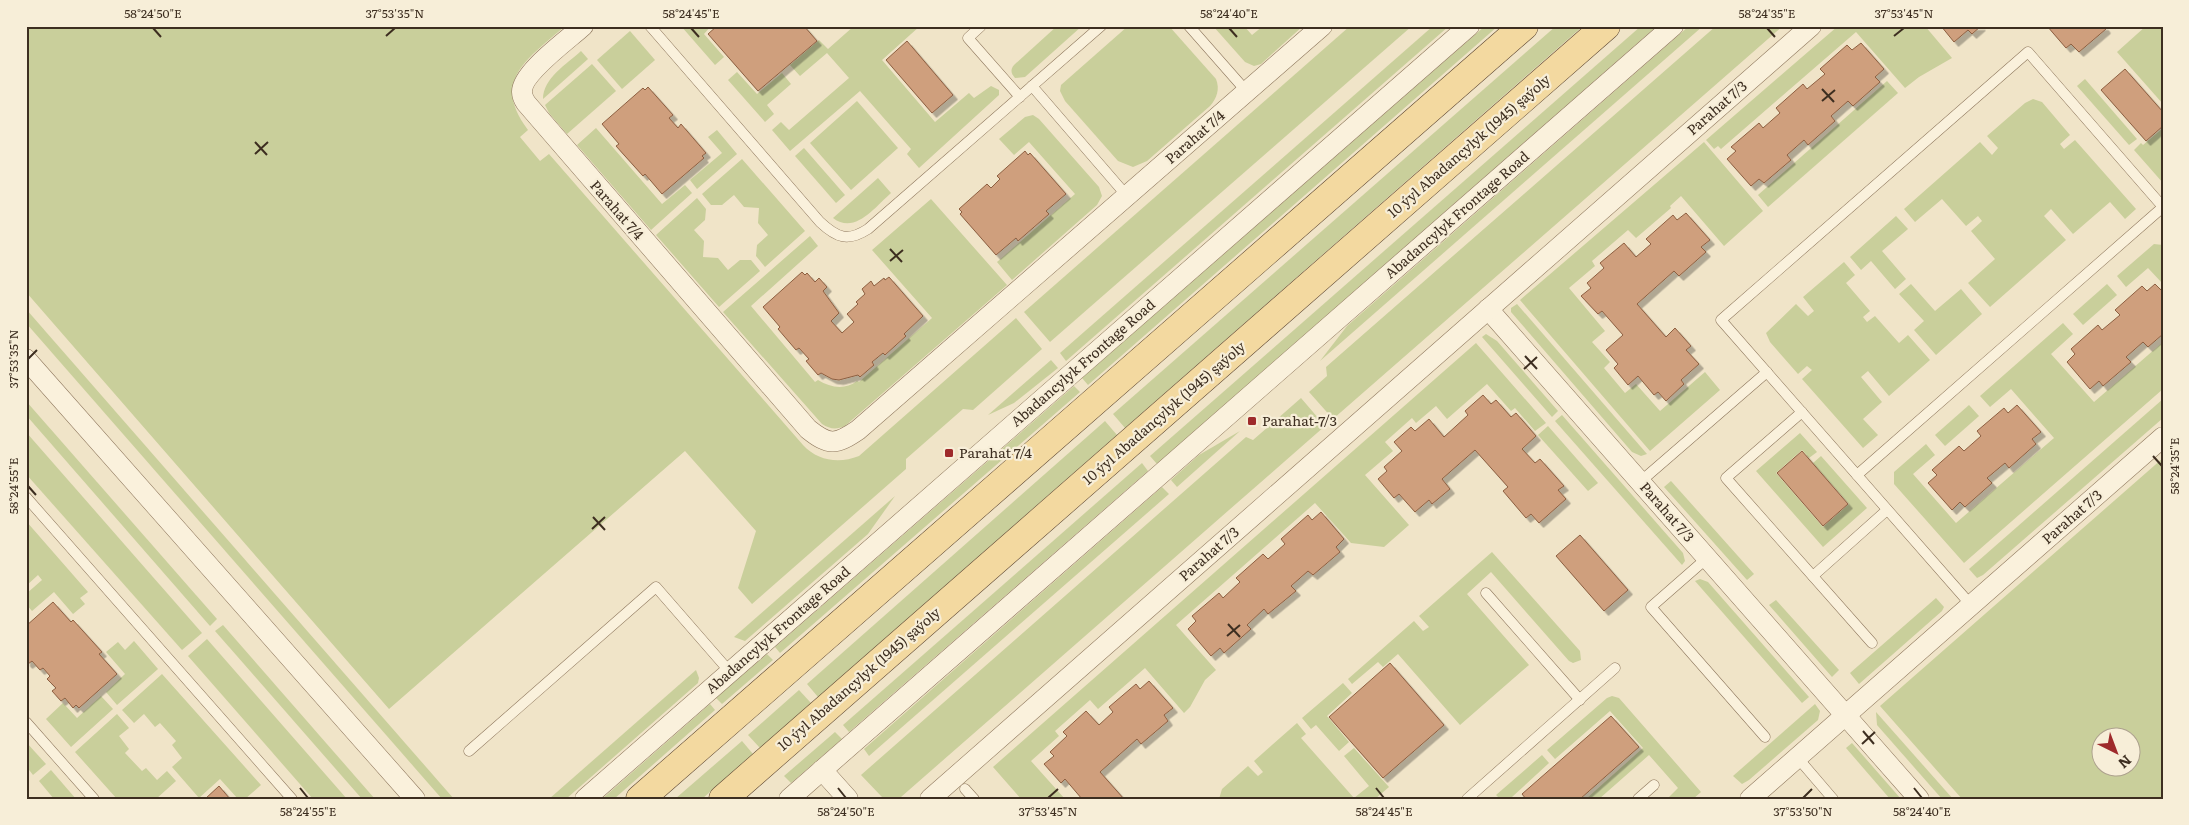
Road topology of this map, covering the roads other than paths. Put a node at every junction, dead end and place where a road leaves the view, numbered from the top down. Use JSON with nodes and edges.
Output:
{"nodes":[{"id":1,"x":583,"y":26,"type":"edge"},
{"id":2,"x":650,"y":26,"type":"edge"},
{"id":3,"x":981,"y":26,"type":"edge"},
{"id":4,"x":1101,"y":26,"type":"edge"},
{"id":5,"x":1189,"y":26,"type":"edge"},
{"id":6,"x":1322,"y":26,"type":"edge"},
{"id":7,"x":1469,"y":26,"type":"edge"},
{"id":8,"x":1524,"y":26,"type":"edge"},
{"id":9,"x":1606,"y":26,"type":"edge"},
{"id":10,"x":1673,"y":26,"type":"edge"},
{"id":11,"x":1811,"y":26,"type":"edge"},
{"id":12,"x":1032,"y":86,"type":"junction"},
{"id":13,"x":1247,"y":92,"type":"junction"},
{"id":14,"x":1020,"y":97,"type":"junction"},
{"id":15,"x":1127,"y":196,"type":"junction"},
{"id":16,"x":2163,"y":207,"type":"edge"},
{"id":17,"x":1488,"y":309,"type":"junction"},
{"id":18,"x":26,"y":359,"type":"edge"},
{"id":19,"x":1767,"y":372,"type":"junction"},
{"id":20,"x":1802,"y":412,"type":"junction"},
{"id":21,"x":2163,"y":437,"type":"edge"},
{"id":22,"x":1857,"y":475,"type":"junction"},
{"id":23,"x":1640,"y":482,"type":"junction"},
{"id":24,"x":26,"y":497,"type":"edge"},
{"id":25,"x":1888,"y":510,"type":"junction"},
{"id":26,"x":1707,"y":558,"type":"junction"},
{"id":27,"x":1813,"y":576,"type":"junction"},
{"id":28,"x":1486,"y":593,"type":"dead end"},
{"id":29,"x":1971,"y":605,"type":"junction"},
{"id":30,"x":1872,"y":643,"type":"dead end"},
{"id":31,"x":1615,"y":668,"type":"dead end"},
{"id":32,"x":730,"y":672,"type":"junction"},
{"id":33,"x":1580,"y":700,"type":"junction"},
{"id":34,"x":1845,"y":715,"type":"junction"},
{"id":35,"x":26,"y":722,"type":"edge"},
{"id":36,"x":1764,"y":737,"type":"dead end"},
{"id":37,"x":468,"y":751,"type":"dead end"},
{"id":38,"x":1797,"y":757,"type":"junction"},
{"id":39,"x":822,"y":770,"type":"junction"},
{"id":40,"x":1654,"y":785,"type":"dead end"},
{"id":41,"x":965,"y":789,"type":"dead end"},
{"id":42,"x":94,"y":799,"type":"edge"},
{"id":43,"x":292,"y":799,"type":"edge"},
{"id":44,"x":415,"y":799,"type":"edge"},
{"id":45,"x":585,"y":799,"type":"edge"},
{"id":46,"x":640,"y":799,"type":"edge"},
{"id":47,"x":722,"y":799,"type":"edge"},
{"id":48,"x":789,"y":799,"type":"edge"},
{"id":49,"x":848,"y":799,"type":"edge"},
{"id":50,"x":930,"y":799,"type":"edge"},
{"id":51,"x":974,"y":799,"type":"edge"},
{"id":52,"x":1467,"y":799,"type":"edge"},
{"id":53,"x":1638,"y":799,"type":"edge"},
{"id":54,"x":1750,"y":799,"type":"edge"},
{"id":55,"x":1833,"y":799,"type":"edge"},
{"id":56,"x":1919,"y":799,"type":"edge"}],
"edges":[{"from":1,"to":15,"type":"street","name":"Parahat 7/4"},
{"from":2,"to":14,"type":"lane"},
{"from":3,"to":14,"type":"lane"},
{"from":4,"to":12,"type":"lane"},
{"from":5,"to":13,"type":"lane"},
{"from":6,"to":13,"type":"street","name":"Parahat 7/4"},
{"from":7,"to":32,"type":"street","name":"Abadancylyk Frontage Road"},
{"from":8,"to":46,"type":"main road"},
{"from":9,"to":47,"type":"main road","name":"10 ýyl Abadançylyk (1945) şaýoly"},
{"from":10,"to":39,"type":"street","name":"Abadancylyk Frontage Road"},
{"from":11,"to":17,"type":"street","name":"Parahat 7/3"},
{"from":12,"to":14,"type":"lane"},
{"from":12,"to":15,"type":"lane"},
{"from":13,"to":15,"type":"street","name":"Parahat 7/4"},
{"from":16,"to":19,"type":"lane"},
{"from":16,"to":22,"type":"lane"},
{"from":17,"to":23,"type":"street","name":"Parahat 7/3"},
{"from":17,"to":50,"type":"street","name":"Parahat 7/3"},
{"from":18,"to":44,"type":"street"},
{"from":19,"to":20,"type":"lane"},
{"from":19,"to":23,"type":"lane"},
{"from":20,"to":22,"type":"lane"},
{"from":20,"to":27,"type":"lane"},
{"from":21,"to":29,"type":"street","name":"Parahat 7/3"},
{"from":22,"to":25,"type":"lane"},
{"from":23,"to":26,"type":"street","name":"Parahat 7/3"},
{"from":24,"to":43,"type":"lane"},
{"from":25,"to":27,"type":"lane"},
{"from":25,"to":29,"type":"lane"},
{"from":26,"to":34,"type":"street","name":"Parahat 7/3"},
{"from":26,"to":36,"type":"lane"},
{"from":27,"to":30,"type":"lane"},
{"from":28,"to":33,"type":"lane"},
{"from":29,"to":34,"type":"street","name":"Parahat 7/3"},
{"from":31,"to":33,"type":"lane"},
{"from":32,"to":37,"type":"lane"},
{"from":32,"to":45,"type":"street","name":"Abadancylyk Frontage Road"},
{"from":33,"to":52,"type":"lane"},
{"from":34,"to":38,"type":"street","name":"Parahat 7/3"},
{"from":34,"to":56,"type":"street","name":"Parahat 7/3"},
{"from":35,"to":42,"type":"lane"},
{"from":38,"to":54,"type":"street","name":"Parahat 7/3"},
{"from":38,"to":55,"type":"lane"},
{"from":39,"to":48,"type":"street","name":"Abadancylyk Frontage Road"},
{"from":39,"to":49,"type":"street"},
{"from":40,"to":53,"type":"lane"},
{"from":41,"to":51,"type":"lane"}]}
